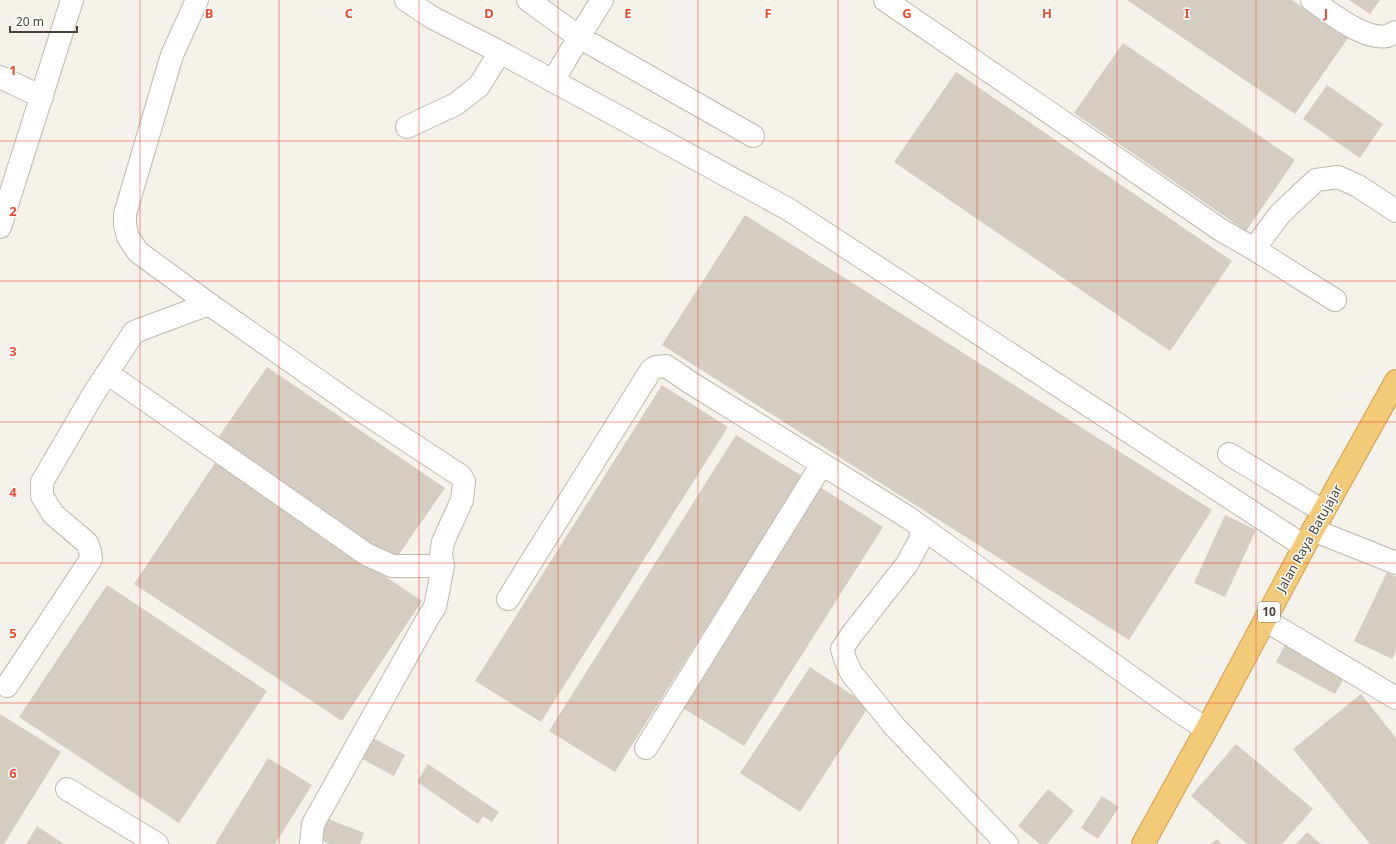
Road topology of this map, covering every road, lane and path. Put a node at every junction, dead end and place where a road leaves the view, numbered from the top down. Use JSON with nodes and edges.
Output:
{"nodes":[{"id":1,"x":72,"y":0,"type":"edge"},
{"id":2,"x":197,"y":0,"type":"edge"},
{"id":3,"x":406,"y":0,"type":"edge"},
{"id":4,"x":528,"y":0,"type":"edge"},
{"id":5,"x":602,"y":0,"type":"edge"},
{"id":6,"x":885,"y":0,"type":"edge"},
{"id":7,"x":1312,"y":0,"type":"edge"},
{"id":8,"x":1396,"y":32,"type":"edge"},
{"id":9,"x":579,"y":37,"type":"junction"},
{"id":10,"x":500,"y":52,"type":"junction"},
{"id":11,"x":0,"y":77,"type":"edge"},
{"id":12,"x":553,"y":81,"type":"junction"},
{"id":13,"x":42,"y":97,"type":"junction"},
{"id":14,"x":408,"y":127,"type":"dead end"},
{"id":15,"x":753,"y":136,"type":"dead end"},
{"id":16,"x":1396,"y":211,"type":"edge"},
{"id":17,"x":0,"y":227,"type":"edge"},
{"id":18,"x":1254,"y":249,"type":"junction"},
{"id":19,"x":1334,"y":300,"type":"dead end"},
{"id":20,"x":209,"y":304,"type":"junction"},
{"id":21,"x":107,"y":373,"type":"junction"},
{"id":22,"x":1396,"y":381,"type":"edge"},
{"id":23,"x":1229,"y":454,"type":"dead end"},
{"id":24,"x":822,"y":464,"type":"junction"},
{"id":25,"x":1323,"y":511,"type":"junction"},
{"id":26,"x":921,"y":527,"type":"junction"},
{"id":27,"x":1308,"y":538,"type":"junction"},
{"id":28,"x":1396,"y":563,"type":"edge"},
{"id":29,"x":443,"y":566,"type":"junction"},
{"id":30,"x":508,"y":599,"type":"dead end"},
{"id":31,"x":1264,"y":620,"type":"junction"},
{"id":32,"x":7,"y":686,"type":"dead end"},
{"id":33,"x":1396,"y":698,"type":"edge"},
{"id":34,"x":1206,"y":729,"type":"junction"},
{"id":35,"x":646,"y":748,"type":"dead end"},
{"id":36,"x":67,"y":789,"type":"dead end"},
{"id":37,"x":156,"y":844,"type":"edge"},
{"id":38,"x":311,"y":844,"type":"edge"},
{"id":39,"x":1007,"y":844,"type":"edge"},
{"id":40,"x":1144,"y":844,"type":"edge"}],
"edges":[{"from":1,"to":13,"type":"street"},
{"from":2,"to":20,"type":"street"},
{"from":3,"to":10,"type":"street"},
{"from":4,"to":9,"type":"street"},
{"from":5,"to":9,"type":"street"},
{"from":6,"to":18,"type":"street"},
{"from":7,"to":8,"type":"street"},
{"from":9,"to":12,"type":"street"},
{"from":9,"to":15,"type":"street"},
{"from":10,"to":12,"type":"street"},
{"from":10,"to":14,"type":"street"},
{"from":11,"to":13,"type":"street"},
{"from":12,"to":27,"type":"street"},
{"from":13,"to":17,"type":"street"},
{"from":16,"to":18,"type":"street"},
{"from":18,"to":19,"type":"street"},
{"from":20,"to":21,"type":"street"},
{"from":20,"to":29,"type":"street"},
{"from":21,"to":29,"type":"street"},
{"from":21,"to":32,"type":"street"},
{"from":22,"to":25,"type":"highway","name":"Jalan Raya Batujajar","number":"10"},
{"from":23,"to":25,"type":"street"},
{"from":24,"to":26,"type":"street"},
{"from":24,"to":30,"type":"street"},
{"from":24,"to":35,"type":"street"},
{"from":25,"to":27,"type":"highway","name":"Jalan Raya Batujajar","number":"10"},
{"from":26,"to":34,"type":"street"},
{"from":26,"to":39,"type":"street"},
{"from":27,"to":28,"type":"street"},
{"from":27,"to":31,"type":"highway","name":"Jalan Raya Batujajar","number":"10"},
{"from":29,"to":38,"type":"street"},
{"from":31,"to":33,"type":"street"},
{"from":31,"to":34,"type":"highway","name":"Jalan Raya Batujajar","number":"10"},
{"from":34,"to":40,"type":"highway","name":"Jalan Raya Batujajar","number":"10"},
{"from":36,"to":37,"type":"street"}]}
